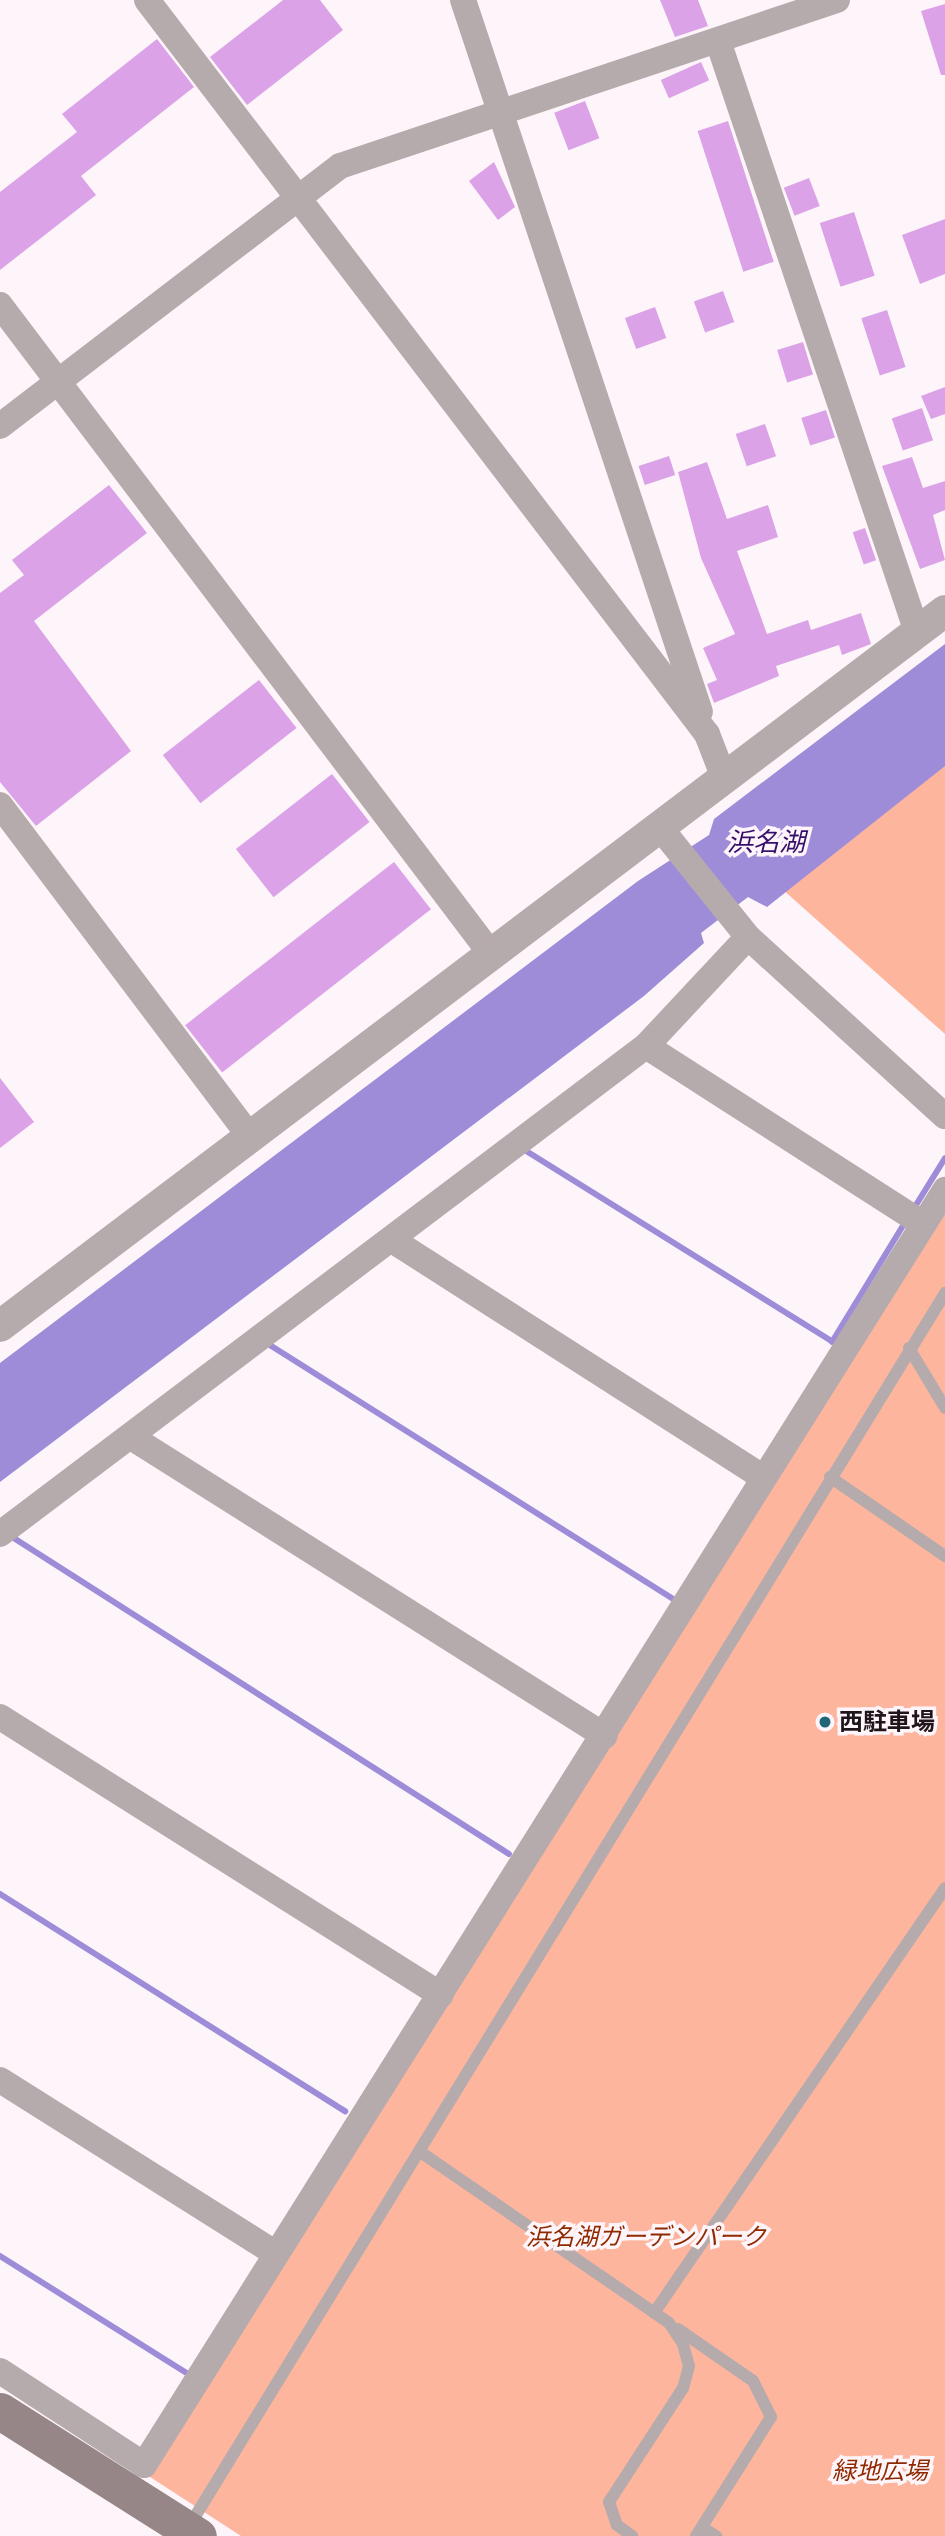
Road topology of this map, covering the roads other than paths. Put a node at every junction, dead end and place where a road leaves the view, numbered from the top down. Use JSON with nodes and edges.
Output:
{"nodes":[{"id":1,"x":148,"y":0,"type":"edge"},
{"id":2,"x":444,"y":0,"type":"edge"},
{"id":3,"x":463,"y":0,"type":"edge"},
{"id":4,"x":837,"y":0,"type":"edge"},
{"id":5,"x":718,"y":41,"type":"junction"},
{"id":6,"x":491,"y":117,"type":"junction"},
{"id":7,"x":297,"y":196,"type":"junction"},
{"id":8,"x":0,"y":305,"type":"edge"},
{"id":9,"x":59,"y":382,"type":"junction"},
{"id":10,"x":0,"y":426,"type":"edge"},
{"id":11,"x":945,"y":611,"type":"edge"},
{"id":12,"x":917,"y":632,"type":"junction"},
{"id":13,"x":707,"y":734,"type":"junction"},
{"id":14,"x":723,"y":778,"type":"junction"},
{"id":15,"x":0,"y":806,"type":"edge"},
{"id":16,"x":663,"y":831,"type":"junction"},
{"id":17,"x":748,"y":937,"type":"junction"},
{"id":18,"x":491,"y":954,"type":"junction"},
{"id":19,"x":646,"y":1046,"type":"junction"},
{"id":20,"x":945,"y":1116,"type":"edge"},
{"id":21,"x":250,"y":1137,"type":"junction"},
{"id":22,"x":945,"y":1190,"type":"edge"},
{"id":23,"x":923,"y":1224,"type":"junction"},
{"id":24,"x":392,"y":1240,"type":"junction"},
{"id":25,"x":945,"y":1293,"type":"edge"},
{"id":26,"x":3,"y":1317,"type":"edge"},
{"id":27,"x":909,"y":1348,"type":"junction"},
{"id":28,"x":945,"y":1408,"type":"edge"},
{"id":29,"x":131,"y":1437,"type":"junction"},
{"id":30,"x":761,"y":1476,"type":"junction"},
{"id":31,"x":830,"y":1477,"type":"junction"},
{"id":32,"x":0,"y":1534,"type":"edge"},
{"id":33,"x":945,"y":1556,"type":"edge"},
{"id":34,"x":0,"y":1717,"type":"edge"},
{"id":35,"x":605,"y":1736,"type":"junction"},
{"id":36,"x":945,"y":1888,"type":"edge"},
{"id":37,"x":441,"y":1995,"type":"junction"},
{"id":38,"x":0,"y":2080,"type":"edge"},
{"id":39,"x":419,"y":2151,"type":"junction"},
{"id":40,"x":275,"y":2253,"type":"junction"},
{"id":41,"x":654,"y":2312,"type":"junction"},
{"id":42,"x":669,"y":2323,"type":"junction"},
{"id":43,"x":0,"y":2371,"type":"edge"},
{"id":44,"x":0,"y":2411,"type":"edge"},
{"id":45,"x":699,"y":2531,"type":"edge"},
{"id":46,"x":193,"y":2533,"type":"edge"},
{"id":47,"x":632,"y":2536,"type":"edge"},
{"id":48,"x":716,"y":2536,"type":"edge"}],
"edges":[{"from":1,"to":7,"type":"street"},
{"from":2,"to":6,"type":"street"},
{"from":3,"to":6,"type":"street"},
{"from":4,"to":5,"type":"street"},
{"from":5,"to":6,"type":"street"},
{"from":5,"to":12,"type":"street"},
{"from":6,"to":7,"type":"street"},
{"from":6,"to":13,"type":"street"},
{"from":7,"to":9,"type":"street"},
{"from":7,"to":13,"type":"street"},
{"from":8,"to":9,"type":"street"},
{"from":9,"to":10,"type":"street"},
{"from":9,"to":18,"type":"street"},
{"from":11,"to":12,"type":"street"},
{"from":12,"to":14,"type":"street"},
{"from":13,"to":14,"type":"street"},
{"from":14,"to":16,"type":"street"},
{"from":15,"to":21,"type":"street"},
{"from":16,"to":17,"type":"street","bridge":true},
{"from":16,"to":18,"type":"street"},
{"from":17,"to":19,"type":"street"},
{"from":17,"to":20,"type":"street"},
{"from":18,"to":21,"type":"street"},
{"from":19,"to":23,"type":"street"},
{"from":19,"to":24,"type":"street"},
{"from":21,"to":26,"type":"street"},
{"from":22,"to":23,"type":"street"},
{"from":23,"to":30,"type":"street"},
{"from":24,"to":29,"type":"street"},
{"from":24,"to":30,"type":"street"},
{"from":25,"to":27,"type":"lane"},
{"from":27,"to":28,"type":"lane"},
{"from":27,"to":31,"type":"lane"},
{"from":29,"to":32,"type":"street"},
{"from":29,"to":35,"type":"street"},
{"from":30,"to":35,"type":"street"},
{"from":31,"to":33,"type":"lane"},
{"from":31,"to":39,"type":"lane"},
{"from":34,"to":37,"type":"street"},
{"from":35,"to":37,"type":"street"},
{"from":36,"to":41,"type":"lane"},
{"from":37,"to":40,"type":"street"},
{"from":38,"to":40,"type":"street"},
{"from":39,"to":41,"type":"lane"},
{"from":39,"to":46,"type":"lane"},
{"from":40,"to":43,"type":"street"},
{"from":41,"to":42,"type":"lane"},
{"from":42,"to":45,"type":"lane"},
{"from":42,"to":47,"type":"lane"},
{"from":44,"to":46,"type":"main road"},
{"from":45,"to":48,"type":"lane"}]}
